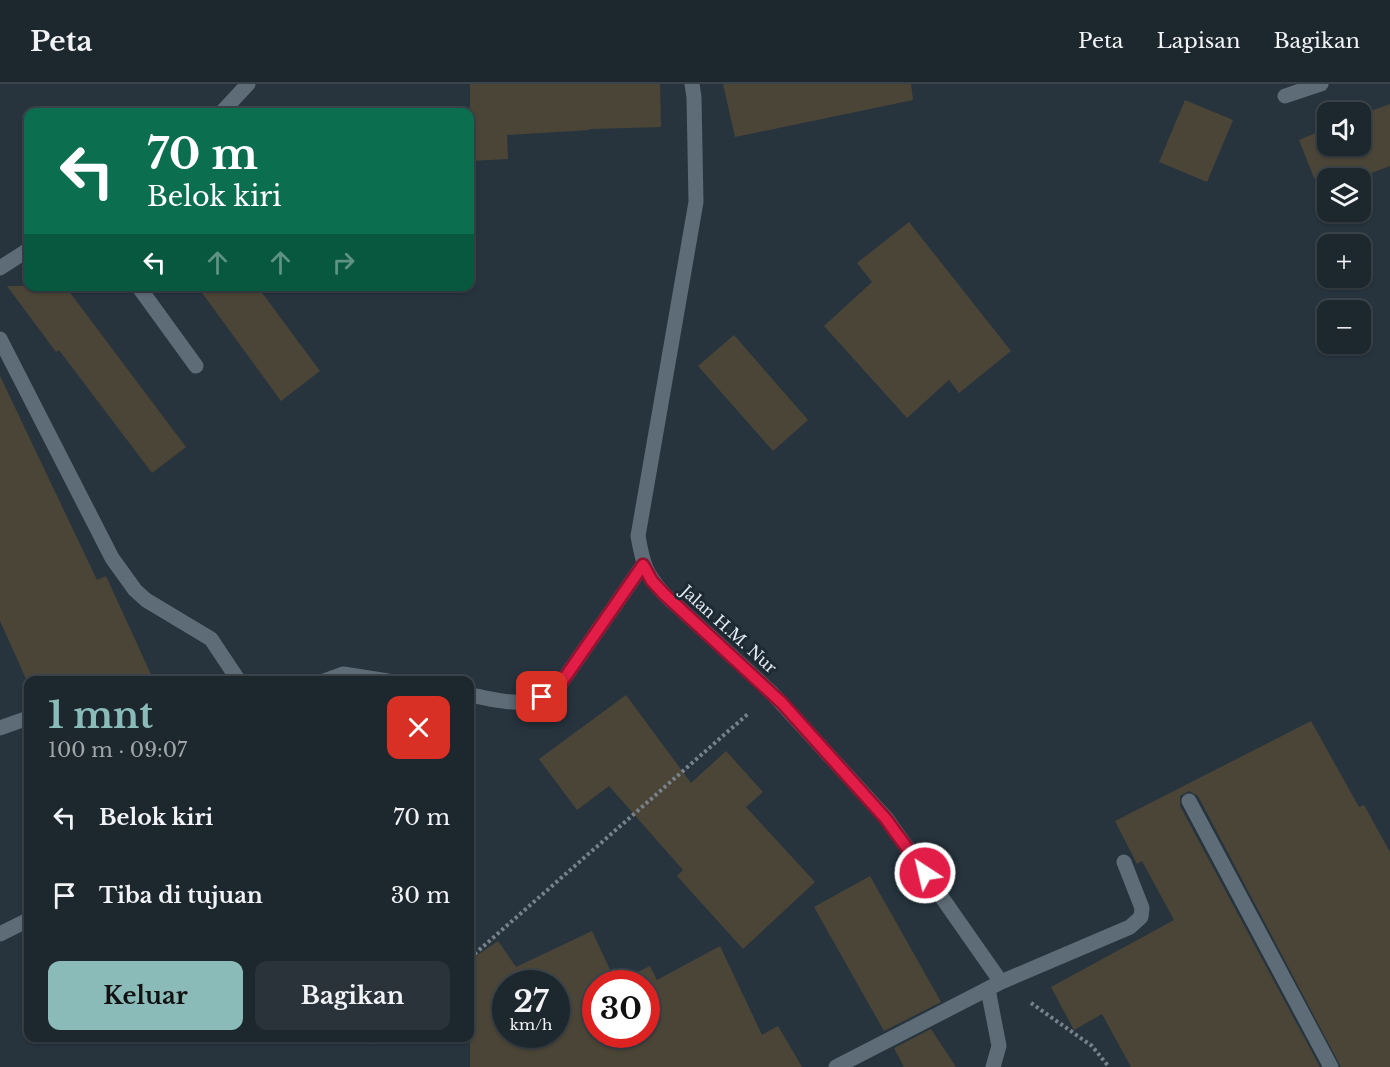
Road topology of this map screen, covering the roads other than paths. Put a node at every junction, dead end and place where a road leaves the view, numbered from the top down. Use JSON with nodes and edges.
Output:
{"nodes":[{"id":1,"x":248,"y":84,"type":"edge"},
{"id":2,"x":692,"y":84,"type":"edge"},
{"id":3,"x":1321,"y":84,"type":"edge"},
{"id":4,"x":1285,"y":96,"type":"dead end"},
{"id":5,"x":226,"y":108,"type":"edge"},
{"id":6,"x":24,"y":253,"type":"edge"},
{"id":7,"x":0,"y":268,"type":"edge"},
{"id":8,"x":142,"y":291,"type":"edge"},
{"id":9,"x":0,"y":339,"type":"edge"},
{"id":10,"x":196,"y":366,"type":"dead end"},
{"id":11,"x":643,"y":565,"type":"junction"},
{"id":12,"x":236,"y":676,"type":"edge"},
{"id":13,"x":338,"y":676,"type":"edge"},
{"id":14,"x":357,"y":676,"type":"edge"},
{"id":15,"x":474,"y":696,"type":"edge"},
{"id":16,"x":24,"y":719,"type":"edge"},
{"id":17,"x":0,"y":728,"type":"edge"},
{"id":18,"x":1189,"y":801,"type":"dead end"},
{"id":19,"x":1124,"y":862,"type":"dead end"},
{"id":20,"x":24,"y":922,"type":"edge"},
{"id":21,"x":0,"y":934,"type":"edge"},
{"id":22,"x":995,"y":985,"type":"junction"},
{"id":23,"x":836,"y":1067,"type":"edge"},
{"id":24,"x":993,"y":1067,"type":"edge"},
{"id":25,"x":1331,"y":1067,"type":"edge"}],
"edges":[{"from":1,"to":5,"type":"street"},
{"from":2,"to":11,"type":"street","name":"Jalan H.M. Nur"},
{"from":3,"to":4,"type":"street"},
{"from":6,"to":7,"type":"street"},
{"from":8,"to":10,"type":"street"},
{"from":9,"to":12,"type":"street"},
{"from":11,"to":15,"type":"street"},
{"from":11,"to":22,"type":"street","name":"Jalan H.M. Nur"},
{"from":13,"to":14,"type":"street"},
{"from":16,"to":17,"type":"street"},
{"from":18,"to":25,"type":"street"},
{"from":19,"to":22,"type":"street"},
{"from":20,"to":21,"type":"street"},
{"from":22,"to":23,"type":"street"},
{"from":22,"to":24,"type":"street"}]}
